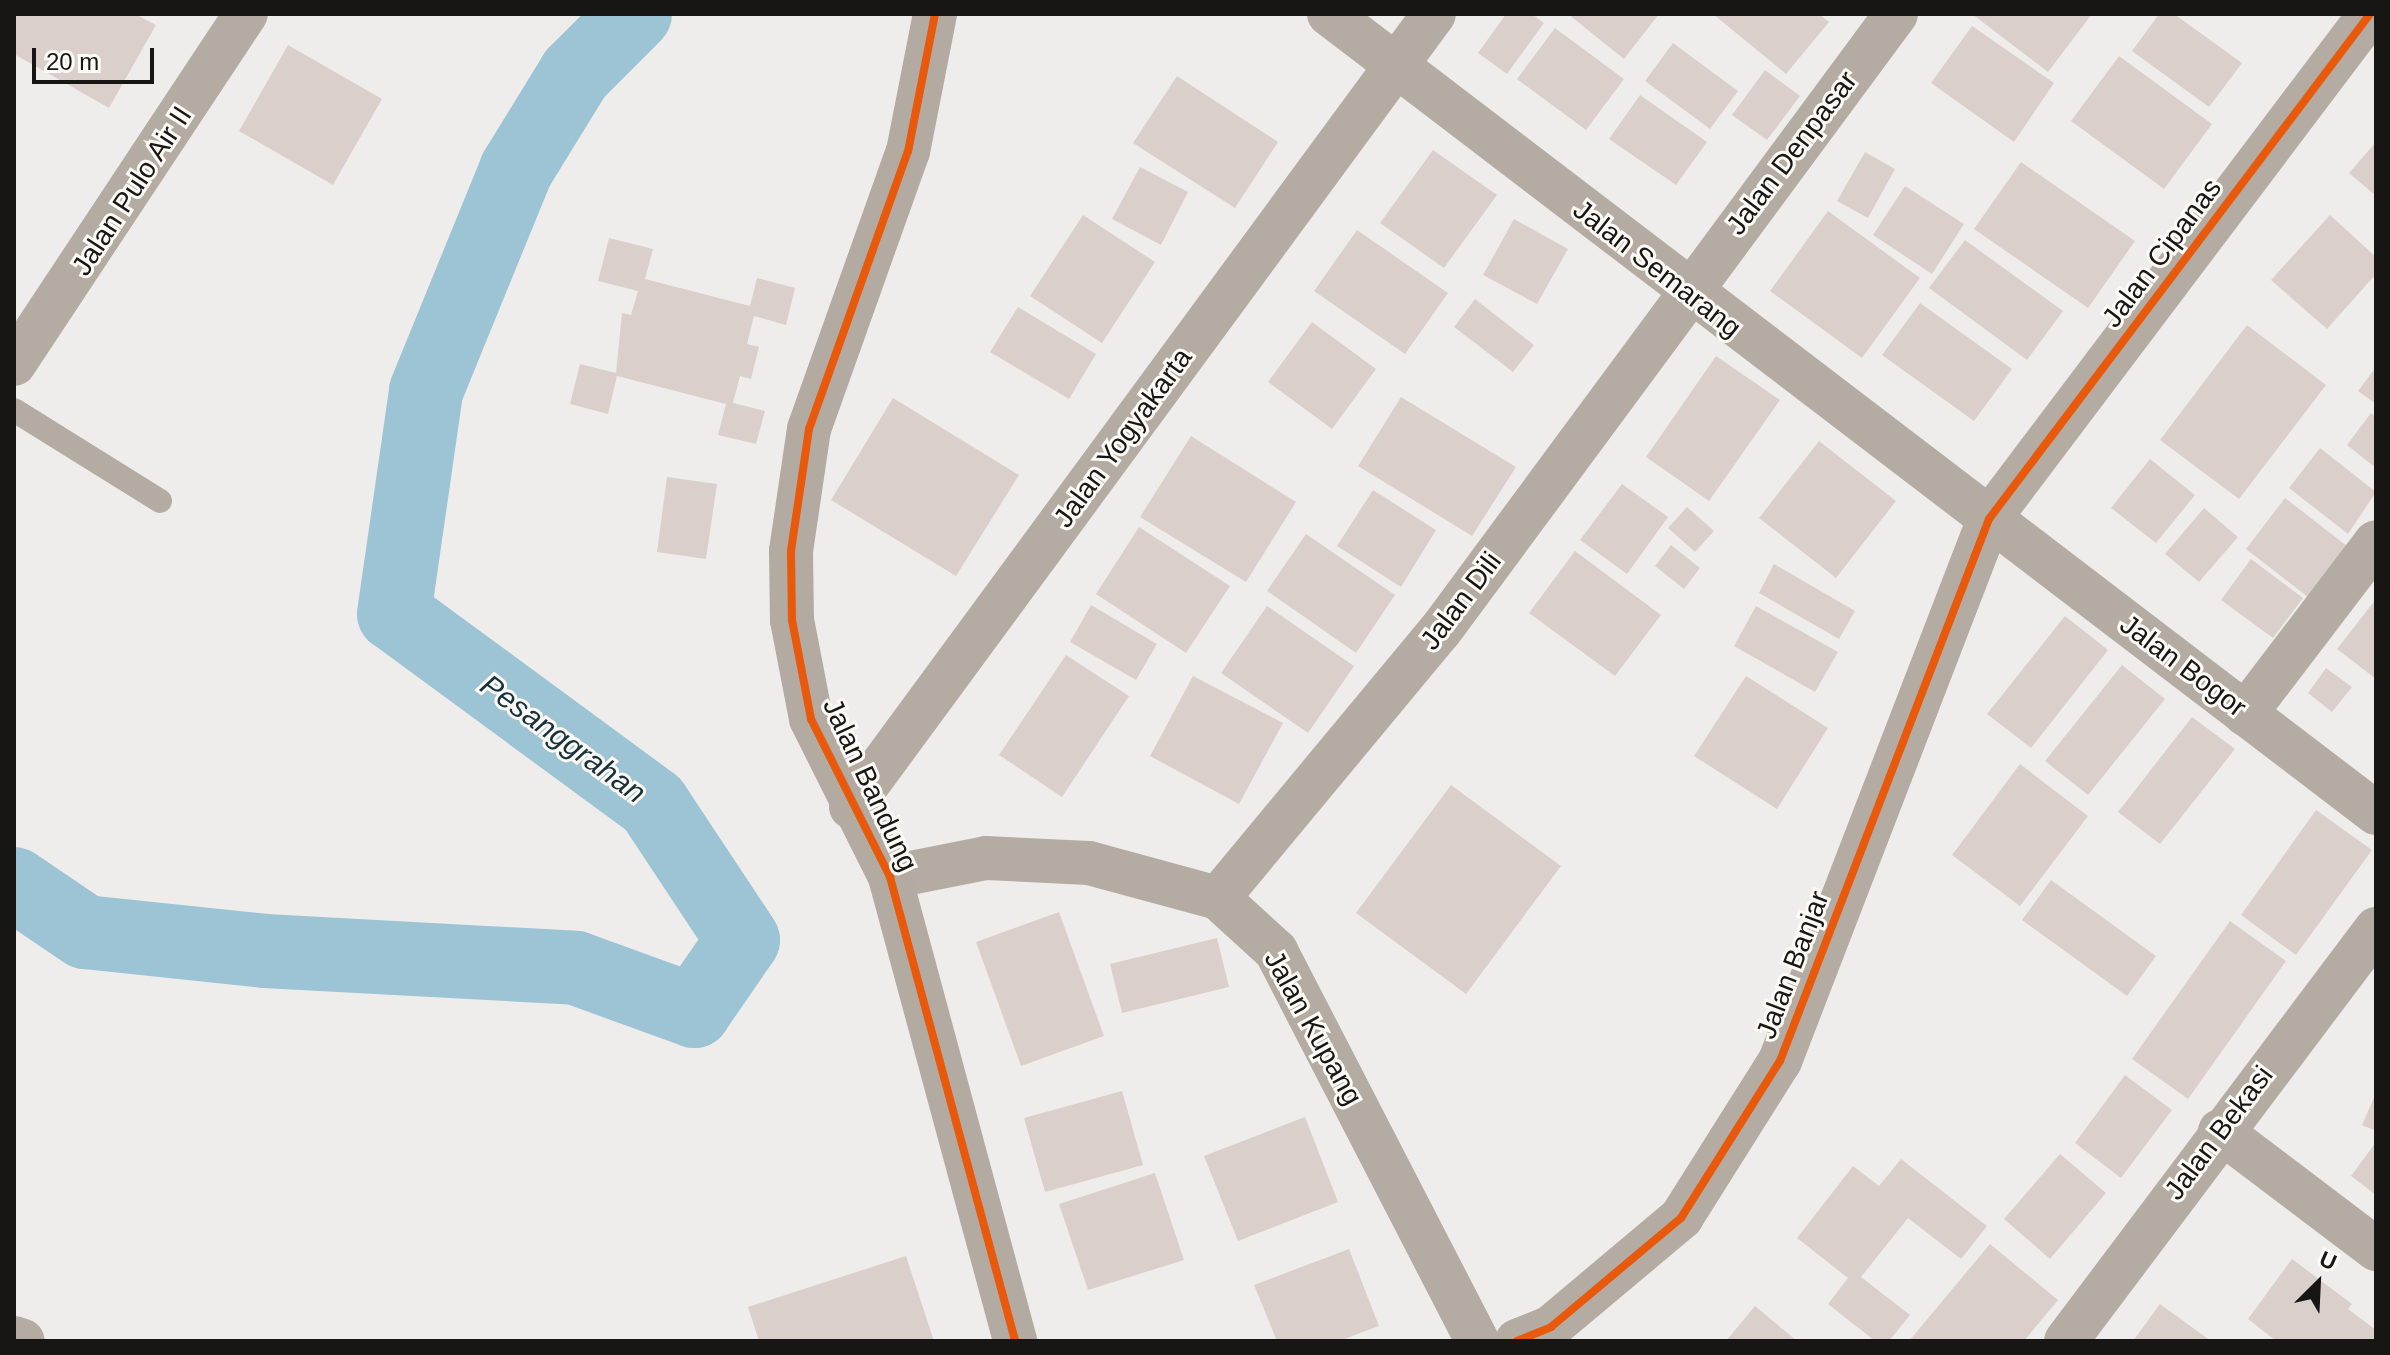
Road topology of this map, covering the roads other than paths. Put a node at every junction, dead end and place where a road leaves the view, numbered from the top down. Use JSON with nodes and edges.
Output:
{"nodes":[{"id":1,"x":246,"y":14,"type":"edge"},
{"id":2,"x":935,"y":14,"type":"edge"},
{"id":3,"x":1329,"y":14,"type":"edge"},
{"id":4,"x":1434,"y":14,"type":"edge"},
{"id":5,"x":1896,"y":14,"type":"edge"},
{"id":6,"x":2370,"y":14,"type":"edge"},
{"id":7,"x":1395,"y":68,"type":"junction"},
{"id":8,"x":1687,"y":292,"type":"junction"},
{"id":9,"x":14,"y":364,"type":"edge"},
{"id":10,"x":14,"y":410,"type":"edge"},
{"id":11,"x":160,"y":501,"type":"dead end"},
{"id":12,"x":1989,"y":519,"type":"junction"},
{"id":13,"x":2376,"y":542,"type":"edge"},
{"id":14,"x":2245,"y":714,"type":"junction"},
{"id":15,"x":851,"y":807,"type":"junction"},
{"id":16,"x":2376,"y":813,"type":"edge"},
{"id":17,"x":890,"y":877,"type":"junction"},
{"id":18,"x":1218,"y":898,"type":"junction"},
{"id":19,"x":2376,"y":929,"type":"edge"},
{"id":20,"x":2220,"y":1131,"type":"junction"},
{"id":21,"x":2376,"y":1249,"type":"edge"},
{"id":22,"x":14,"y":1338,"type":"edge"},
{"id":23,"x":23,"y":1341,"type":"edge"},
{"id":24,"x":1015,"y":1341,"type":"edge"},
{"id":25,"x":1477,"y":1341,"type":"edge"},
{"id":26,"x":1517,"y":1341,"type":"edge"},
{"id":27,"x":2066,"y":1341,"type":"edge"}],
"edges":[{"from":1,"to":9,"type":"street","name":"Jalan Pulo Air II"},
{"from":2,"to":15,"type":"street","name":"Jalan Bandung"},
{"from":3,"to":7,"type":"street","name":"Jalan Semarang"},
{"from":4,"to":7,"type":"street","name":"Jalan Yogyakarta"},
{"from":5,"to":8,"type":"street","name":"Jalan Denpasar"},
{"from":6,"to":12,"type":"street","name":"Jalan Cipanas"},
{"from":7,"to":8,"type":"street","name":"Jalan Semarang"},
{"from":7,"to":15,"type":"street","name":"Jalan Yogyakarta"},
{"from":8,"to":12,"type":"street","name":"Jalan Semarang"},
{"from":8,"to":18,"type":"street","name":"Jalan Dili"},
{"from":10,"to":11,"type":"lane"},
{"from":12,"to":14,"type":"street","name":"Jalan Bogor"},
{"from":12,"to":26,"type":"street","name":"Jalan Banjar"},
{"from":13,"to":14,"type":"street"},
{"from":14,"to":16,"type":"street","name":"Jalan Bogor"},
{"from":15,"to":17,"type":"street","name":"Jalan Bandung"},
{"from":17,"to":18,"type":"street","name":"Jalan Kupang"},
{"from":17,"to":24,"type":"street","name":"Jalan Bandung"},
{"from":18,"to":25,"type":"street","name":"Jalan Kupang"},
{"from":19,"to":20,"type":"street","name":"Jalan Bekasi"},
{"from":20,"to":21,"type":"street"},
{"from":20,"to":27,"type":"street","name":"Jalan Bekasi"},
{"from":22,"to":23,"type":"street"}]}
